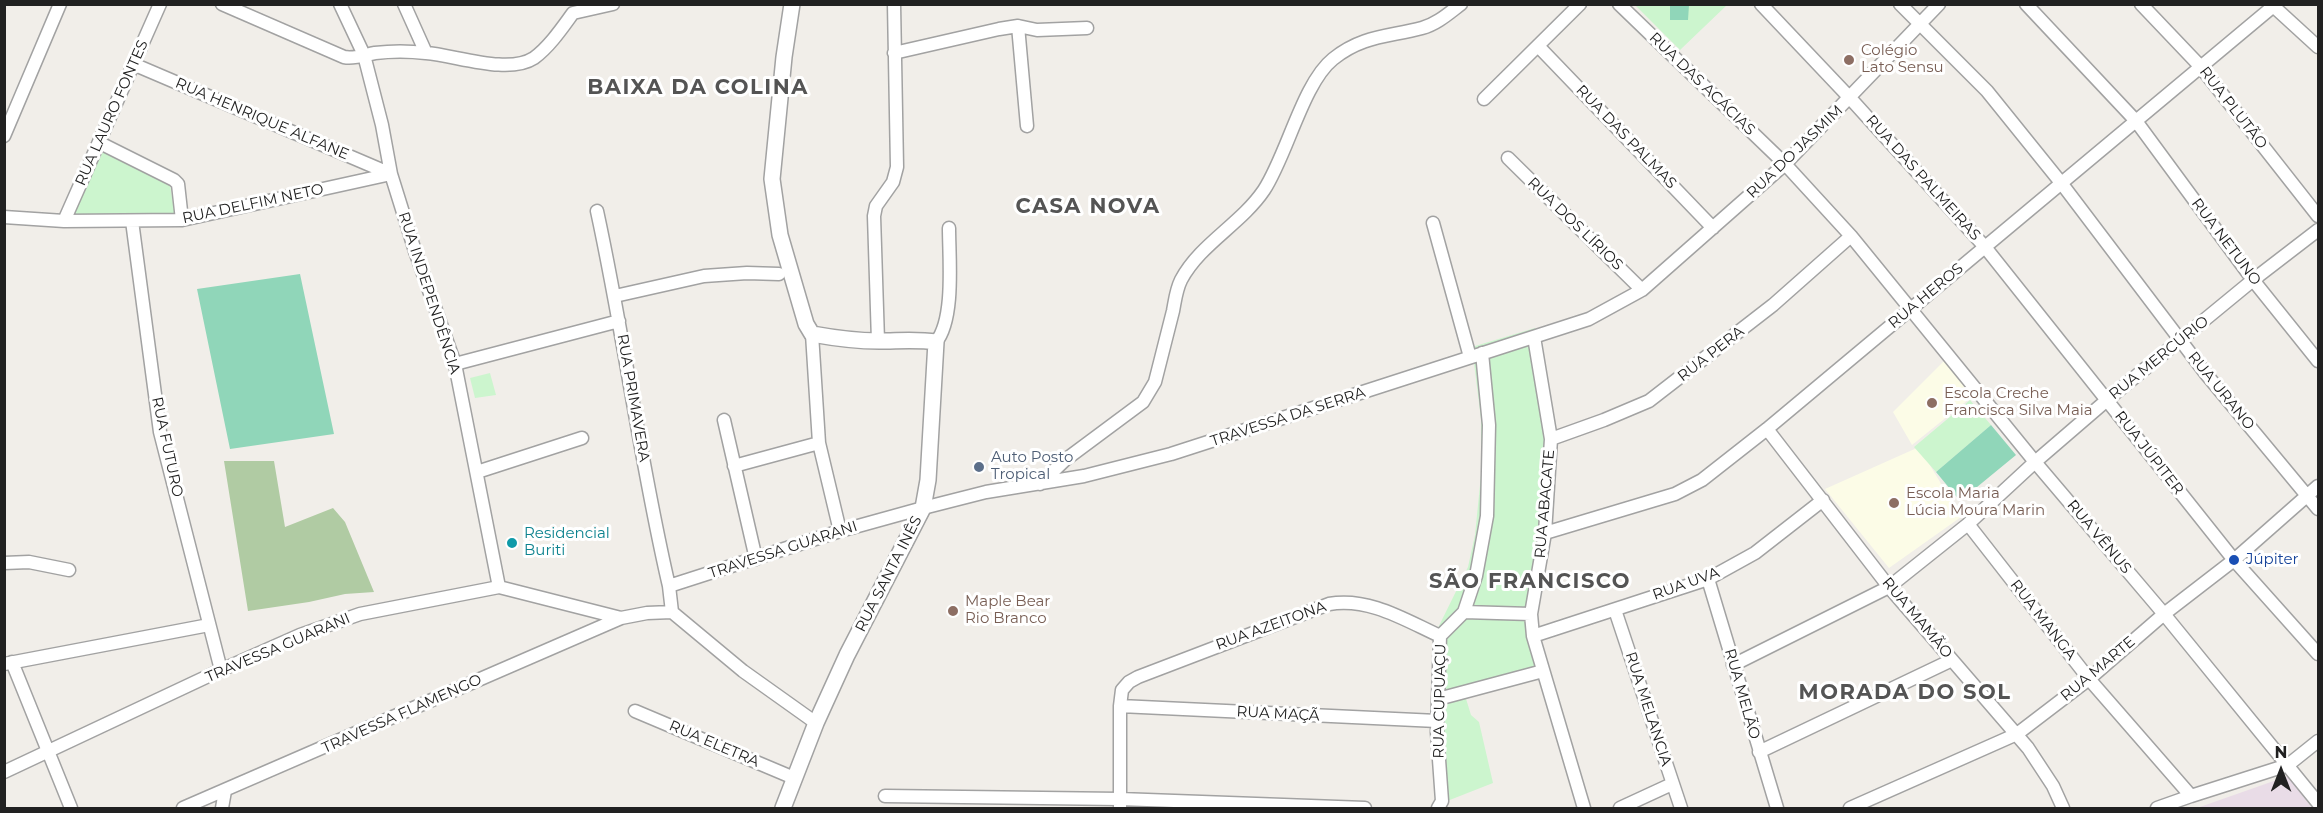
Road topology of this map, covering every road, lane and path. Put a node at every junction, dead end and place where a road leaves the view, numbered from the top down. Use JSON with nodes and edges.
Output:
{"nodes":[{"id":1,"x":60,"y":4,"type":"edge"},
{"id":2,"x":160,"y":4,"type":"edge"},
{"id":3,"x":222,"y":4,"type":"edge"},
{"id":4,"x":340,"y":4,"type":"edge"},
{"id":5,"x":404,"y":4,"type":"edge"},
{"id":6,"x":612,"y":4,"type":"edge"},
{"id":7,"x":792,"y":4,"type":"edge"},
{"id":8,"x":894,"y":4,"type":"edge"},
{"id":9,"x":1461,"y":4,"type":"edge"},
{"id":10,"x":1580,"y":4,"type":"edge"},
{"id":11,"x":1619,"y":4,"type":"edge"},
{"id":12,"x":1761,"y":4,"type":"edge"},
{"id":13,"x":1900,"y":4,"type":"edge"},
{"id":14,"x":1939,"y":4,"type":"edge"},
{"id":15,"x":2026,"y":4,"type":"edge"},
{"id":16,"x":2141,"y":4,"type":"edge"},
{"id":17,"x":2273,"y":5,"type":"edge"},
{"id":18,"x":570,"y":9,"type":"edge"},
{"id":19,"x":1918,"y":24,"type":"junction"},
{"id":20,"x":1018,"y":26,"type":"junction"},
{"id":21,"x":1087,"y":28,"type":"dead end"},
{"id":22,"x":1539,"y":47,"type":"junction"},
{"id":23,"x":2319,"y":47,"type":"edge"},
{"id":24,"x":426,"y":53,"type":"junction"},
{"id":25,"x":894,"y":53,"type":"junction"},
{"id":26,"x":364,"y":55,"type":"junction"},
{"id":27,"x":133,"y":64,"type":"junction"},
{"id":28,"x":2200,"y":66,"type":"junction"},
{"id":29,"x":1850,"y":98,"type":"junction"},
{"id":30,"x":1484,"y":99,"type":"dead end"},
{"id":31,"x":2136,"y":121,"type":"junction"},
{"id":32,"x":1027,"y":126,"type":"dead end"},
{"id":33,"x":4,"y":136,"type":"edge"},
{"id":34,"x":100,"y":143,"type":"junction"},
{"id":35,"x":1508,"y":158,"type":"dead end"},
{"id":36,"x":1785,"y":164,"type":"junction"},
{"id":37,"x":391,"y":174,"type":"junction"},
{"id":38,"x":2062,"y":184,"type":"junction"},
{"id":39,"x":597,"y":211,"type":"dead end"},
{"id":40,"x":2319,"y":216,"type":"edge"},
{"id":41,"x":4,"y":217,"type":"edge"},
{"id":42,"x":182,"y":220,"type":"junction"},
{"id":43,"x":64,"y":221,"type":"junction"},
{"id":44,"x":132,"y":221,"type":"junction"},
{"id":45,"x":1433,"y":223,"type":"dead end"},
{"id":46,"x":949,"y":228,"type":"dead end"},
{"id":47,"x":1713,"y":228,"type":"junction"},
{"id":48,"x":2319,"y":230,"type":"edge"},
{"id":49,"x":1851,"y":236,"type":"junction"},
{"id":50,"x":1985,"y":248,"type":"junction"},
{"id":51,"x":779,"y":274,"type":"dead end"},
{"id":52,"x":2253,"y":280,"type":"junction"},
{"id":53,"x":1642,"y":290,"type":"junction"},
{"id":54,"x":615,"y":296,"type":"junction"},
{"id":55,"x":1911,"y":308,"type":"junction"},
{"id":56,"x":619,"y":321,"type":"junction"},
{"id":57,"x":812,"y":334,"type":"junction"},
{"id":58,"x":1534,"y":337,"type":"junction"},
{"id":59,"x":878,"y":341,"type":"junction"},
{"id":60,"x":2181,"y":341,"type":"junction"},
{"id":61,"x":936,"y":342,"type":"junction"},
{"id":62,"x":1476,"y":355,"type":"junction"},
{"id":63,"x":2319,"y":361,"type":"edge"},
{"id":64,"x":454,"y":364,"type":"junction"},
{"id":65,"x":2107,"y":400,"type":"junction"},
{"id":66,"x":724,"y":420,"type":"dead end"},
{"id":67,"x":1767,"y":429,"type":"junction"},
{"id":68,"x":582,"y":438,"type":"dead end"},
{"id":69,"x":1551,"y":439,"type":"junction"},
{"id":70,"x":819,"y":443,"type":"junction"},
{"id":71,"x":2035,"y":462,"type":"junction"},
{"id":72,"x":734,"y":466,"type":"junction"},
{"id":73,"x":477,"y":472,"type":"junction"},
{"id":74,"x":1039,"y":484,"type":"junction"},
{"id":75,"x":2319,"y":486,"type":"edge"},
{"id":76,"x":2307,"y":496,"type":"junction"},
{"id":77,"x":1823,"y":500,"type":"junction"},
{"id":78,"x":923,"y":508,"type":"junction"},
{"id":79,"x":2319,"y":509,"type":"edge"},
{"id":80,"x":1968,"y":524,"type":"junction"},
{"id":81,"x":840,"y":531,"type":"junction"},
{"id":82,"x":1545,"y":533,"type":"junction"},
{"id":83,"x":756,"y":559,"type":"junction"},
{"id":84,"x":2235,"y":560,"type":"junction"},
{"id":85,"x":4,"y":563,"type":"edge"},
{"id":86,"x":69,"y":570,"type":"dead end"},
{"id":87,"x":1708,"y":579,"type":"junction"},
{"id":88,"x":669,"y":586,"type":"junction"},
{"id":89,"x":499,"y":587,"type":"junction"},
{"id":90,"x":1888,"y":587,"type":"junction"},
{"id":91,"x":1615,"y":610,"type":"junction"},
{"id":92,"x":672,"y":612,"type":"junction"},
{"id":93,"x":1464,"y":612,"type":"junction"},
{"id":94,"x":1531,"y":614,"type":"junction"},
{"id":95,"x":2164,"y":614,"type":"junction"},
{"id":96,"x":621,"y":618,"type":"junction"},
{"id":97,"x":209,"y":625,"type":"junction"},
{"id":98,"x":1440,"y":636,"type":"junction"},
{"id":99,"x":1533,"y":636,"type":"junction"},
{"id":100,"x":2319,"y":654,"type":"edge"},
{"id":101,"x":1952,"y":660,"type":"junction"},
{"id":102,"x":8,"y":663,"type":"edge"},
{"id":103,"x":1733,"y":665,"type":"junction"},
{"id":104,"x":221,"y":670,"type":"junction"},
{"id":105,"x":1544,"y":671,"type":"junction"},
{"id":106,"x":2089,"y":679,"type":"junction"},
{"id":107,"x":1438,"y":699,"type":"junction"},
{"id":108,"x":1120,"y":706,"type":"junction"},
{"id":109,"x":635,"y":711,"type":"dead end"},
{"id":110,"x":1437,"y":721,"type":"junction"},
{"id":111,"x":816,"y":723,"type":"junction"},
{"id":112,"x":2017,"y":734,"type":"junction"},
{"id":113,"x":2319,"y":741,"type":"edge"},
{"id":114,"x":1759,"y":752,"type":"junction"},
{"id":115,"x":47,"y":753,"type":"junction"},
{"id":116,"x":2288,"y":765,"type":"junction"},
{"id":117,"x":4,"y":771,"type":"edge"},
{"id":118,"x":794,"y":778,"type":"junction"},
{"id":119,"x":1672,"y":784,"type":"junction"},
{"id":120,"x":225,"y":791,"type":"junction"},
{"id":121,"x":885,"y":796,"type":"dead end"},
{"id":122,"x":2191,"y":796,"type":"junction"},
{"id":123,"x":2319,"y":803,"type":"edge"},
{"id":124,"x":1120,"y":804,"type":"edge"},
{"id":125,"x":71,"y":808,"type":"edge"},
{"id":126,"x":183,"y":808,"type":"edge"},
{"id":127,"x":222,"y":808,"type":"edge"},
{"id":128,"x":783,"y":808,"type":"edge"},
{"id":129,"x":1365,"y":808,"type":"edge"},
{"id":130,"x":1438,"y":808,"type":"edge"},
{"id":131,"x":1584,"y":808,"type":"edge"},
{"id":132,"x":1620,"y":808,"type":"edge"},
{"id":133,"x":1681,"y":808,"type":"edge"},
{"id":134,"x":1777,"y":808,"type":"edge"},
{"id":135,"x":1850,"y":808,"type":"edge"},
{"id":136,"x":2063,"y":808,"type":"edge"},
{"id":137,"x":2157,"y":808,"type":"edge"}],
"edges":[{"from":1,"to":33,"type":"street"},
{"from":2,"to":27,"type":"street","name":"RUA LAURO FONTES"},
{"from":3,"to":26,"type":"street"},
{"from":4,"to":26,"type":"street","name":"RUA INDEPENDÊNCIA"},
{"from":5,"to":24,"type":"street"},
{"from":6,"to":18,"type":"street"},
{"from":7,"to":57,"type":"street"},
{"from":8,"to":25,"type":"street"},
{"from":9,"to":74,"type":"street"},
{"from":10,"to":22,"type":"street"},
{"from":11,"to":36,"type":"street","name":"RUA DAS ACÁCIAS"},
{"from":12,"to":29,"type":"street","name":"RUA DAS PALMEIRAS"},
{"from":13,"to":19,"type":"street","name":"RUA URANO"},
{"from":14,"to":19,"type":"street","name":"RUA DO JASMIM"},
{"from":15,"to":31,"type":"street","name":"RUA NETUNO"},
{"from":16,"to":28,"type":"street","name":"RUA PLUTÃO"},
{"from":17,"to":23,"type":"street"},
{"from":17,"to":28,"type":"street","name":"RUA HEROS"},
{"from":18,"to":24,"type":"street"},
{"from":19,"to":29,"type":"street","name":"RUA DO JASMIM"},
{"from":19,"to":38,"type":"street","name":"RUA URANO"},
{"from":20,"to":21,"type":"street"},
{"from":20,"to":25,"type":"street"},
{"from":20,"to":32,"type":"street"},
{"from":22,"to":30,"type":"street"},
{"from":22,"to":47,"type":"street","name":"RUA DAS PALMAS"},
{"from":24,"to":26,"type":"street"},
{"from":25,"to":59,"type":"street"},
{"from":26,"to":37,"type":"street","name":"RUA INDEPENDÊNCIA"},
{"from":27,"to":34,"type":"street","name":"RUA LAURO FONTES"},
{"from":27,"to":37,"type":"street","name":"RUA HENRIQUE ALFANE"},
{"from":28,"to":31,"type":"street","name":"RUA HEROS"},
{"from":28,"to":40,"type":"street","name":"RUA PLUTÃO"},
{"from":29,"to":36,"type":"street","name":"RUA DO JASMIM"},
{"from":29,"to":50,"type":"street","name":"RUA DAS PALMEIRAS"},
{"from":31,"to":38,"type":"street","name":"RUA HEROS"},
{"from":31,"to":52,"type":"street","name":"RUA NETUNO"},
{"from":34,"to":42,"type":"street"},
{"from":34,"to":43,"type":"street","name":"RUA LAURO FONTES"},
{"from":35,"to":53,"type":"street","name":"RUA DOS LÍRIOS"},
{"from":36,"to":47,"type":"street","name":"RUA DO JASMIM"},
{"from":36,"to":49,"type":"street","name":"RUA VÊNUS"},
{"from":37,"to":42,"type":"street","name":"RUA DELFIM NETO"},
{"from":37,"to":64,"type":"street","name":"RUA INDEPENDÊNCIA"},
{"from":38,"to":50,"type":"street","name":"RUA HEROS"},
{"from":38,"to":60,"type":"street","name":"RUA URANO"},
{"from":39,"to":54,"type":"street","name":"RUA PRIMAVERA"},
{"from":41,"to":43,"type":"street","name":"RUA DELFIM NETO"},
{"from":42,"to":44,"type":"street","name":"RUA DELFIM NETO"},
{"from":43,"to":44,"type":"street","name":"RUA DELFIM NETO"},
{"from":44,"to":97,"type":"street","name":"RUA FUTURO"},
{"from":45,"to":62,"type":"street","name":"RUA CUPUAÇU"},
{"from":46,"to":61,"type":"street"},
{"from":47,"to":53,"type":"street","name":"RUA DO JASMIM"},
{"from":48,"to":52,"type":"street","name":"RUA MERCÚRIO"},
{"from":49,"to":55,"type":"street","name":"RUA VÊNUS"},
{"from":49,"to":69,"type":"street","name":"RUA PERA"},
{"from":50,"to":55,"type":"street","name":"RUA HEROS"},
{"from":50,"to":65,"type":"street","name":"RUA JÚPITER"},
{"from":51,"to":54,"type":"street"},
{"from":52,"to":60,"type":"street","name":"RUA MERCÚRIO"},
{"from":52,"to":63,"type":"street","name":"RUA NETUNO"},
{"from":53,"to":58,"type":"street","name":"TRAVESSA DA SERRA"},
{"from":54,"to":56,"type":"street","name":"RUA PRIMAVERA"},
{"from":55,"to":67,"type":"street","name":"RUA HEROS"},
{"from":55,"to":71,"type":"street","name":"RUA VÊNUS"},
{"from":56,"to":64,"type":"street"},
{"from":56,"to":88,"type":"street","name":"RUA PRIMAVERA"},
{"from":57,"to":59,"type":"street"},
{"from":57,"to":70,"type":"street"},
{"from":58,"to":62,"type":"street","name":"TRAVESSA DA SERRA"},
{"from":58,"to":69,"type":"street","name":"RUA ABACATE"},
{"from":59,"to":61,"type":"street"},
{"from":60,"to":65,"type":"street","name":"RUA MERCÚRIO"},
{"from":60,"to":76,"type":"street","name":"RUA URANO"},
{"from":61,"to":78,"type":"street","name":"RUA SANTA INÊS"},
{"from":62,"to":74,"type":"street","name":"TRAVESSA DA SERRA"},
{"from":62,"to":93,"type":"street","name":"RUA CUPUAÇU"},
{"from":64,"to":73,"type":"street","name":"RUA INDEPENDÊNCIA"},
{"from":65,"to":71,"type":"street","name":"RUA MERCÚRIO"},
{"from":65,"to":84,"type":"street","name":"RUA JÚPITER"},
{"from":66,"to":72,"type":"street"},
{"from":67,"to":77,"type":"street","name":"RUA MAMÃO"},
{"from":67,"to":82,"type":"street","name":"RUA HEROS"},
{"from":68,"to":73,"type":"street"},
{"from":69,"to":82,"type":"street","name":"RUA ABACATE"},
{"from":70,"to":72,"type":"street"},
{"from":70,"to":81,"type":"street"},
{"from":71,"to":80,"type":"street","name":"RUA MERCÚRIO"},
{"from":71,"to":95,"type":"street","name":"RUA VÊNUS"},
{"from":72,"to":83,"type":"street"},
{"from":73,"to":89,"type":"street","name":"RUA INDEPENDÊNCIA"},
{"from":74,"to":78,"type":"street","name":"TRAVESSA DA SERRA"},
{"from":75,"to":76,"type":"street","name":"RUA MARTE"},
{"from":76,"to":79,"type":"street","name":"RUA URANO"},
{"from":76,"to":84,"type":"street","name":"RUA MARTE"},
{"from":77,"to":87,"type":"street","name":"RUA UVA"},
{"from":77,"to":90,"type":"street","name":"RUA MAMÃO"},
{"from":78,"to":81,"type":"street","name":"TRAVESSA GUARANI"},
{"from":78,"to":111,"type":"street","name":"RUA SANTA INÊS"},
{"from":80,"to":90,"type":"street","name":"RUA MERCÚRIO"},
{"from":80,"to":106,"type":"street","name":"RUA MANGA"},
{"from":81,"to":83,"type":"street","name":"TRAVESSA GUARANI"},
{"from":82,"to":94,"type":"street","name":"RUA ABACATE"},
{"from":83,"to":88,"type":"street","name":"TRAVESSA GUARANI"},
{"from":84,"to":95,"type":"street","name":"RUA MARTE"},
{"from":84,"to":100,"type":"street","name":"RUA JÚPITER"},
{"from":85,"to":86,"type":"street"},
{"from":87,"to":91,"type":"street","name":"RUA UVA"},
{"from":87,"to":103,"type":"street","name":"RUA MELÃO"},
{"from":88,"to":92,"type":"street"},
{"from":89,"to":96,"type":"street","name":"TRAVESSA GUARANI"},
{"from":89,"to":104,"type":"street","name":"TRAVESSA GUARANI"},
{"from":90,"to":101,"type":"street","name":"RUA MAMÃO"},
{"from":90,"to":103,"type":"street","name":"RUA MERCÚRIO"},
{"from":91,"to":99,"type":"street","name":"RUA UVA"},
{"from":91,"to":119,"type":"street","name":"RUA MELANCIA"},
{"from":92,"to":96,"type":"street","name":"TRAVESSA GUARANI"},
{"from":92,"to":111,"type":"street"},
{"from":93,"to":94,"type":"street"},
{"from":93,"to":98,"type":"street","name":"RUA CUPUAÇU"},
{"from":94,"to":99,"type":"street","name":"RUA ABACATE"},
{"from":95,"to":106,"type":"street","name":"RUA MARTE"},
{"from":95,"to":116,"type":"street","name":"RUA VÊNUS"},
{"from":96,"to":120,"type":"street","name":"TRAVESSA FLAMENGO"},
{"from":97,"to":102,"type":"street"},
{"from":97,"to":104,"type":"street","name":"RUA FUTURO"},
{"from":98,"to":107,"type":"street","name":"RUA CUPUAÇU"},
{"from":98,"to":108,"type":"street","name":"RUA AZEITONA"},
{"from":99,"to":105,"type":"street","name":"RUA ABACATE"},
{"from":101,"to":112,"type":"street","name":"RUA MAMÃO"},
{"from":101,"to":114,"type":"street"},
{"from":102,"to":115,"type":"street"},
{"from":103,"to":114,"type":"street","name":"RUA MELÃO"},
{"from":104,"to":115,"type":"street","name":"TRAVESSA GUARANI"},
{"from":105,"to":107,"type":"street"},
{"from":105,"to":131,"type":"street","name":"RUA ABACATE"},
{"from":106,"to":112,"type":"street","name":"RUA MARTE"},
{"from":106,"to":122,"type":"street","name":"RUA MANGA"},
{"from":107,"to":110,"type":"street","name":"RUA CUPUAÇU"},
{"from":108,"to":110,"type":"street","name":"RUA MAÇÃ"},
{"from":108,"to":124,"type":"street"},
{"from":109,"to":118,"type":"street","name":"RUA ELETRA"},
{"from":110,"to":130,"type":"street","name":"RUA CUPUAÇU"},
{"from":111,"to":118,"type":"street","name":"RUA SANTA INÊS"},
{"from":112,"to":135,"type":"street","name":"RUA MARTE"},
{"from":112,"to":136,"type":"street","name":"RUA MAMÃO"},
{"from":113,"to":116,"type":"street"},
{"from":114,"to":134,"type":"street","name":"RUA MELÃO"},
{"from":115,"to":117,"type":"street","name":"TRAVESSA GUARANI"},
{"from":115,"to":125,"type":"street"},
{"from":116,"to":122,"type":"street"},
{"from":116,"to":123,"type":"street","name":"RUA VÊNUS"},
{"from":118,"to":128,"type":"street","name":"RUA SANTA INÊS"},
{"from":119,"to":132,"type":"street"},
{"from":119,"to":133,"type":"street","name":"RUA MELANCIA"},
{"from":120,"to":126,"type":"street","name":"TRAVESSA FLAMENGO"},
{"from":120,"to":127,"type":"street"},
{"from":121,"to":124,"type":"street"},
{"from":122,"to":137,"type":"street"},
{"from":124,"to":129,"type":"street"}]}
